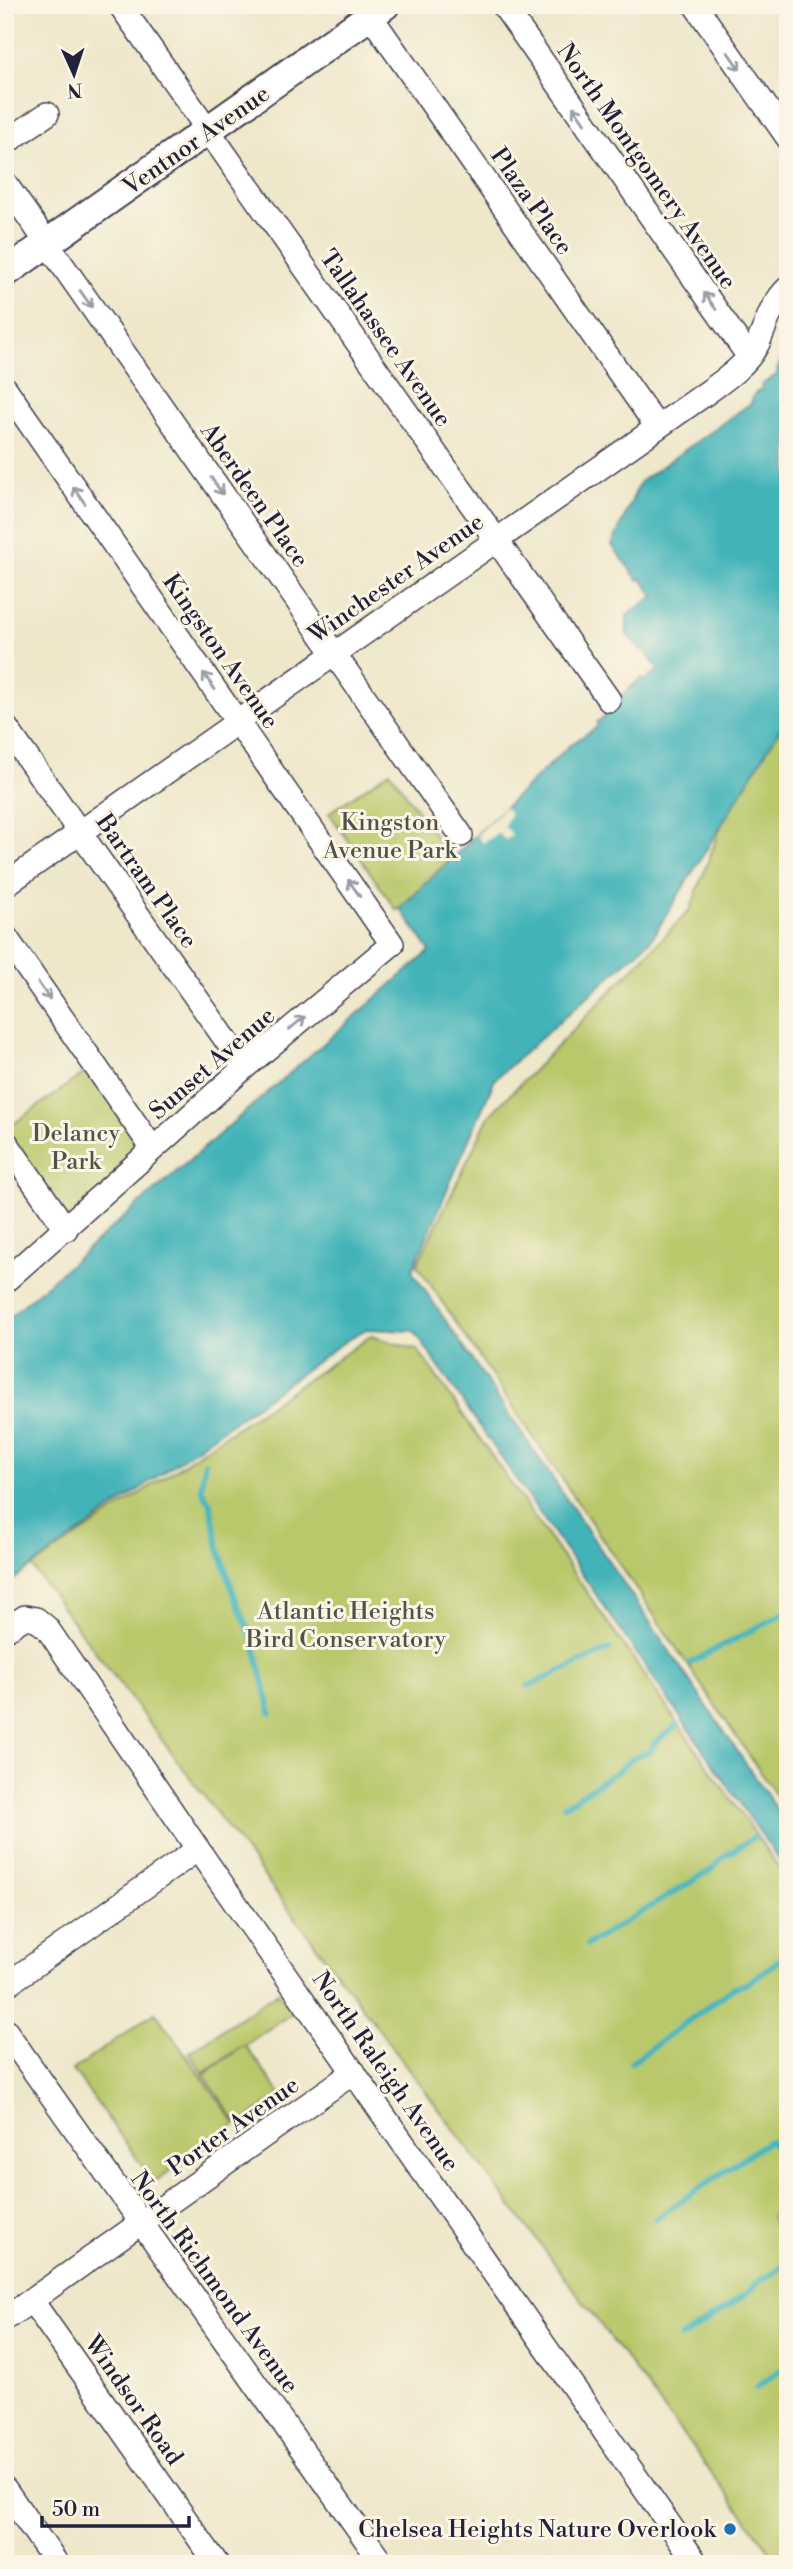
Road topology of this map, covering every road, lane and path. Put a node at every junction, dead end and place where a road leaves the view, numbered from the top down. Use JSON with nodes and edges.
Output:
{"nodes":[{"id":1,"x":120,"y":5,"type":"edge"},
{"id":2,"x":503,"y":5,"type":"edge"},
{"id":3,"x":695,"y":5,"type":"edge"},
{"id":4,"x":373,"y":9,"type":"edge"},
{"id":5,"x":5,"y":125,"type":"edge"},
{"id":6,"x":209,"y":130,"type":"junction"},
{"id":7,"x":788,"y":138,"type":"edge"},
{"id":8,"x":5,"y":143,"type":"edge"},
{"id":9,"x":5,"y":183,"type":"edge"},
{"id":10,"x":47,"y":243,"type":"junction"},
{"id":11,"x":5,"y":273,"type":"edge"},
{"id":12,"x":788,"y":288,"type":"edge"},
{"id":13,"x":749,"y":357,"type":"junction"},
{"id":14,"x":5,"y":388,"type":"edge"},
{"id":15,"x":657,"y":427,"type":"junction"},
{"id":16,"x":495,"y":541,"type":"junction"},
{"id":17,"x":334,"y":653,"type":"junction"},
{"id":18,"x":609,"y":700,"type":"dead end"},
{"id":19,"x":239,"y":722,"type":"junction"},
{"id":20,"x":5,"y":726,"type":"edge"},
{"id":21,"x":81,"y":832,"type":"junction"},
{"id":22,"x":461,"y":835,"type":"dead end"},
{"id":23,"x":5,"y":885,"type":"edge"},
{"id":24,"x":5,"y":936,"type":"edge"},
{"id":25,"x":393,"y":944,"type":"joint"},
{"id":26,"x":245,"y":1067,"type":"junction"},
{"id":27,"x":5,"y":1141,"type":"edge"},
{"id":28,"x":153,"y":1149,"type":"junction"},
{"id":29,"x":66,"y":1229,"type":"junction"},
{"id":30,"x":5,"y":1281,"type":"edge"},
{"id":31,"x":5,"y":1630,"type":"edge"},
{"id":32,"x":198,"y":1849,"type":"junction"},
{"id":33,"x":5,"y":1986,"type":"edge"},
{"id":34,"x":5,"y":2030,"type":"edge"},
{"id":35,"x":354,"y":2072,"type":"junction"},
{"id":36,"x":141,"y":2224,"type":"junction"},
{"id":37,"x":32,"y":2301,"type":"junction"},
{"id":38,"x":5,"y":2319,"type":"edge"},
{"id":39,"x":5,"y":2489,"type":"edge"},
{"id":40,"x":693,"y":2562,"type":"edge"},
{"id":41,"x":57,"y":2564,"type":"edge"},
{"id":42,"x":217,"y":2564,"type":"edge"},
{"id":43,"x":383,"y":2564,"type":"edge"}],
"edges":[{"from":1,"to":6,"type":"street","name":"Tallahassee Avenue"},
{"from":13,"to":2,"type":"street","name":"North Montgomery Avenue","one_way":true},
{"from":3,"to":7,"type":"street","one_way":true},
{"from":4,"to":6,"type":"main road","name":"Ventnor Avenue"},
{"from":4,"to":15,"type":"street","name":"Plaza Place"},
{"from":5,"to":8,"type":"street"},
{"from":6,"to":10,"type":"main road","name":"Ventnor Avenue"},
{"from":6,"to":16,"type":"street","name":"Tallahassee Avenue"},
{"from":9,"to":10,"type":"street","name":"Aberdeen Place"},
{"from":10,"to":11,"type":"main road","name":"Ventnor Avenue"},
{"from":10,"to":17,"type":"street","name":"Aberdeen Place","one_way":true},
{"from":12,"to":13,"type":"street","name":"Winchester Avenue"},
{"from":13,"to":15,"type":"street","name":"Winchester Avenue"},
{"from":19,"to":14,"type":"street","name":"Kingston Avenue","one_way":true},
{"from":15,"to":16,"type":"street","name":"Winchester Avenue"},
{"from":16,"to":17,"type":"street","name":"Winchester Avenue"},
{"from":16,"to":18,"type":"street","name":"Tallahassee Avenue"},
{"from":17,"to":19,"type":"street","name":"Winchester Avenue"},
{"from":17,"to":22,"type":"street","name":"Aberdeen Place"},
{"from":19,"to":21,"type":"street","name":"Winchester Avenue"},
{"from":25,"to":19,"type":"street","name":"Kingston Avenue","one_way":true},
{"from":20,"to":21,"type":"street","name":"Bartram Place"},
{"from":21,"to":23,"type":"street","name":"Winchester Avenue"},
{"from":21,"to":26,"type":"street","name":"Bartram Place"},
{"from":24,"to":28,"type":"street","one_way":true},
{"from":26,"to":25,"type":"street","name":"Sunset Avenue","one_way":true},
{"from":26,"to":28,"type":"street","name":"Sunset Avenue"},
{"from":27,"to":29,"type":"street"},
{"from":28,"to":29,"type":"street","name":"Sunset Avenue"},
{"from":29,"to":30,"type":"street","name":"Sunset Avenue"},
{"from":31,"to":32,"type":"street","name":"North Raleigh Avenue"},
{"from":32,"to":33,"type":"street"},
{"from":32,"to":35,"type":"street","name":"North Raleigh Avenue"},
{"from":34,"to":36,"type":"street","name":"North Richmond Avenue"},
{"from":35,"to":36,"type":"street","name":"Porter Avenue"},
{"from":35,"to":40,"type":"street","name":"North Raleigh Avenue"},
{"from":36,"to":37,"type":"street","name":"Porter Avenue"},
{"from":36,"to":43,"type":"street","name":"North Richmond Avenue"},
{"from":37,"to":38,"type":"street","name":"Porter Avenue"},
{"from":37,"to":42,"type":"street","name":"Windsor Road"},
{"from":39,"to":41,"type":"street"}]}
